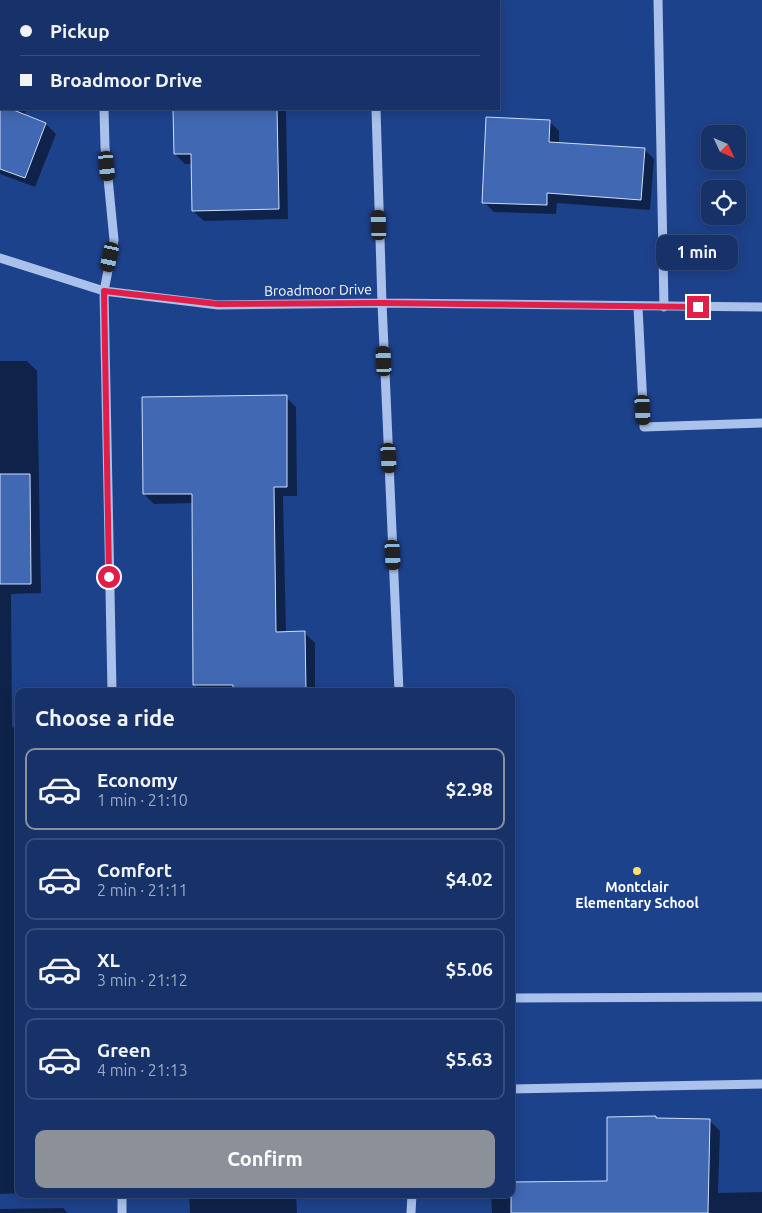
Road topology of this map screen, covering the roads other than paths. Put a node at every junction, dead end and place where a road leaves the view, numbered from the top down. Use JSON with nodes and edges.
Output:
{"nodes":[{"id":1,"x":658,"y":0,"type":"edge"},
{"id":2,"x":104,"y":110,"type":"edge"},
{"id":3,"x":376,"y":110,"type":"edge"},
{"id":4,"x":0,"y":258,"type":"edge"},
{"id":5,"x":104,"y":291,"type":"junction"},
{"id":6,"x":382,"y":303,"type":"junction"},
{"id":7,"x":664,"y":306,"type":"junction"},
{"id":8,"x":638,"y":307,"type":"junction"},
{"id":9,"x":762,"y":307,"type":"edge"},
{"id":10,"x":762,"y":423,"type":"edge"},
{"id":11,"x":112,"y":688,"type":"edge"},
{"id":12,"x":399,"y":688,"type":"edge"},
{"id":13,"x":762,"y":997,"type":"edge"},
{"id":14,"x":515,"y":998,"type":"edge"},
{"id":15,"x":762,"y":1084,"type":"edge"},
{"id":16,"x":515,"y":1089,"type":"edge"},
{"id":17,"x":122,"y":1198,"type":"edge"},
{"id":18,"x":412,"y":1198,"type":"edge"},
{"id":19,"x":122,"y":1213,"type":"edge"},
{"id":20,"x":411,"y":1213,"type":"edge"}],
"edges":[{"from":1,"to":7,"type":"street"},
{"from":2,"to":5,"type":"street"},
{"from":3,"to":6,"type":"street"},
{"from":4,"to":5,"type":"street","name":"Broadmoor Drive"},
{"from":5,"to":6,"type":"street","name":"Broadmoor Drive"},
{"from":5,"to":11,"type":"street"},
{"from":6,"to":8,"type":"street","name":"Broadmoor Drive"},
{"from":6,"to":12,"type":"street"},
{"from":7,"to":8,"type":"street","name":"Broadmoor Drive"},
{"from":7,"to":9,"type":"street","name":"Broadmoor Drive"},
{"from":8,"to":10,"type":"street"},
{"from":13,"to":14,"type":"street"},
{"from":15,"to":16,"type":"street"},
{"from":17,"to":19,"type":"street"},
{"from":18,"to":20,"type":"street"}]}
